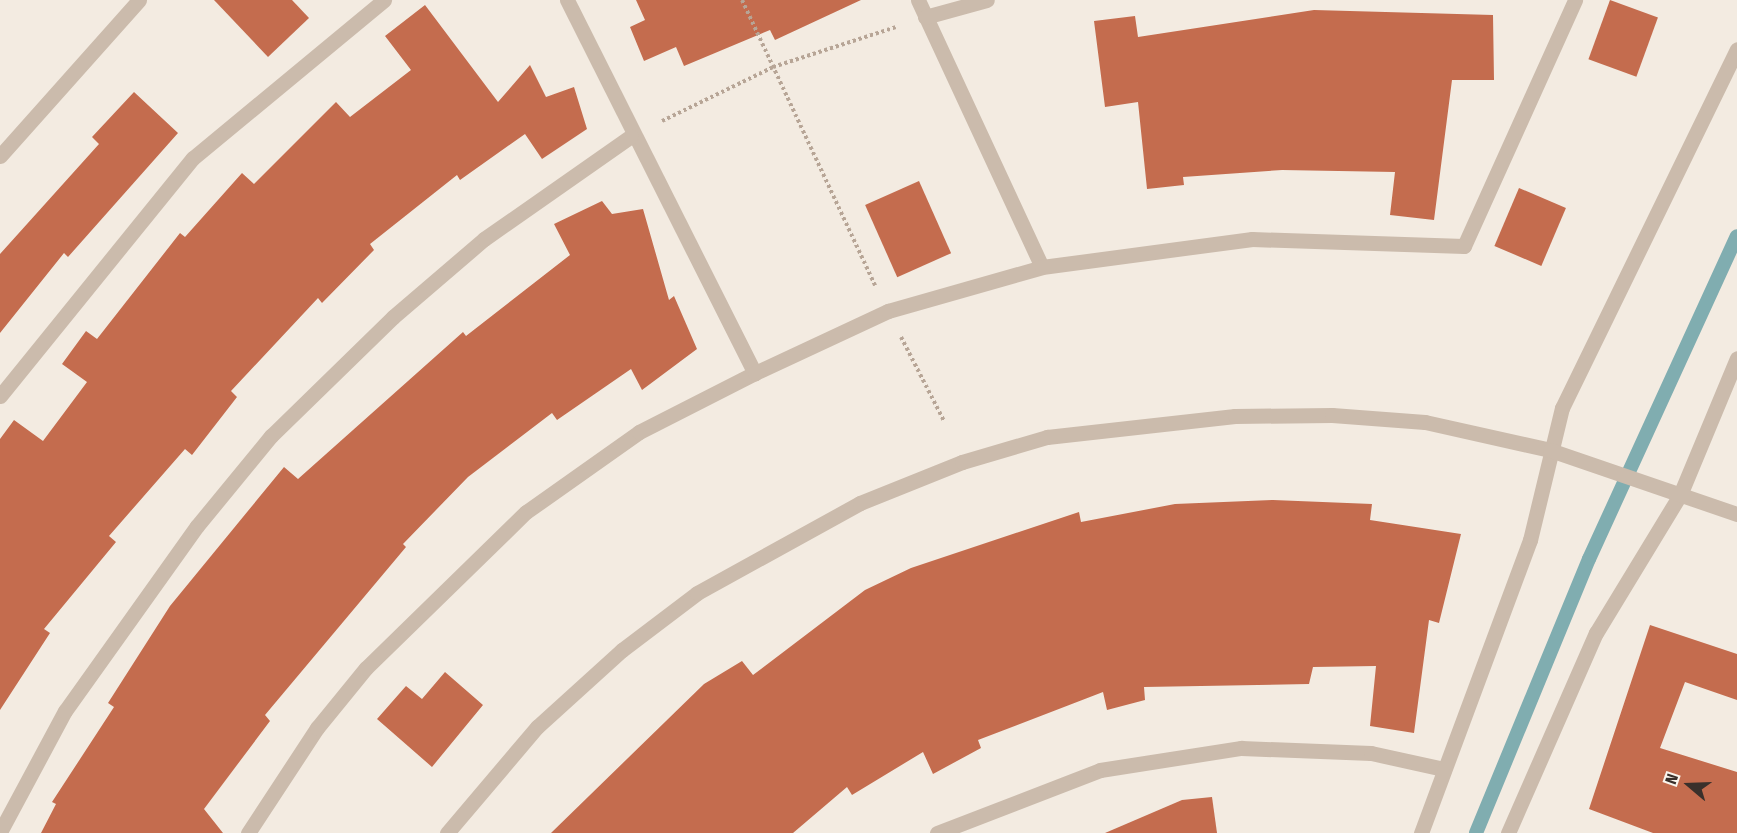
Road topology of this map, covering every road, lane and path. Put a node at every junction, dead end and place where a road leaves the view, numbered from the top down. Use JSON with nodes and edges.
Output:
{"nodes":[{"id":1,"x":139,"y":0,"type":"edge"},
{"id":2,"x":384,"y":0,"type":"edge"},
{"id":3,"x":567,"y":0,"type":"edge"},
{"id":4,"x":742,"y":0,"type":"edge"},
{"id":5,"x":918,"y":0,"type":"edge"},
{"id":6,"x":987,"y":0,"type":"edge"},
{"id":7,"x":1575,"y":0,"type":"edge"},
{"id":8,"x":925,"y":17,"type":"junction"},
{"id":9,"x":1737,"y":49,"type":"edge"},
{"id":10,"x":773,"y":67,"type":"junction"},
{"id":11,"x":631,"y":136,"type":"junction"},
{"id":12,"x":0,"y":156,"type":"edge"},
{"id":13,"x":1042,"y":267,"type":"junction"},
{"id":14,"x":888,"y":311,"type":"junction"},
{"id":15,"x":1737,"y":358,"type":"edge"},
{"id":16,"x":755,"y":373,"type":"junction"},
{"id":17,"x":0,"y":396,"type":"edge"},
{"id":18,"x":944,"y":421,"type":"dead end"},
{"id":19,"x":1550,"y":450,"type":"junction"},
{"id":20,"x":1680,"y":495,"type":"junction"},
{"id":21,"x":1737,"y":514,"type":"edge"},
{"id":22,"x":1444,"y":770,"type":"junction"},
{"id":23,"x":0,"y":832,"type":"edge"},
{"id":24,"x":248,"y":833,"type":"edge"},
{"id":25,"x":447,"y":833,"type":"edge"},
{"id":26,"x":937,"y":833,"type":"edge"},
{"id":27,"x":1421,"y":833,"type":"edge"},
{"id":28,"x":1508,"y":833,"type":"edge"}],
"edges":[{"from":1,"to":12,"type":"street"},
{"from":2,"to":17,"type":"street"},
{"from":3,"to":11,"type":"street"},
{"from":4,"to":10,"type":"path"},
{"from":5,"to":8,"type":"street"},
{"from":6,"to":8,"type":"street"},
{"from":7,"to":13,"type":"street"},
{"from":8,"to":10,"type":"path"},
{"from":8,"to":13,"type":"street"},
{"from":9,"to":19,"type":"street"},
{"from":10,"to":11,"type":"path"},
{"from":10,"to":14,"type":"path"},
{"from":11,"to":16,"type":"street"},
{"from":11,"to":23,"type":"street"},
{"from":13,"to":14,"type":"street"},
{"from":14,"to":16,"type":"street"},
{"from":14,"to":18,"type":"path"},
{"from":15,"to":20,"type":"street"},
{"from":16,"to":24,"type":"street"},
{"from":19,"to":20,"type":"street"},
{"from":19,"to":22,"type":"street"},
{"from":19,"to":25,"type":"street"},
{"from":20,"to":21,"type":"street"},
{"from":20,"to":28,"type":"street"},
{"from":22,"to":26,"type":"street"},
{"from":22,"to":27,"type":"street"}]}
